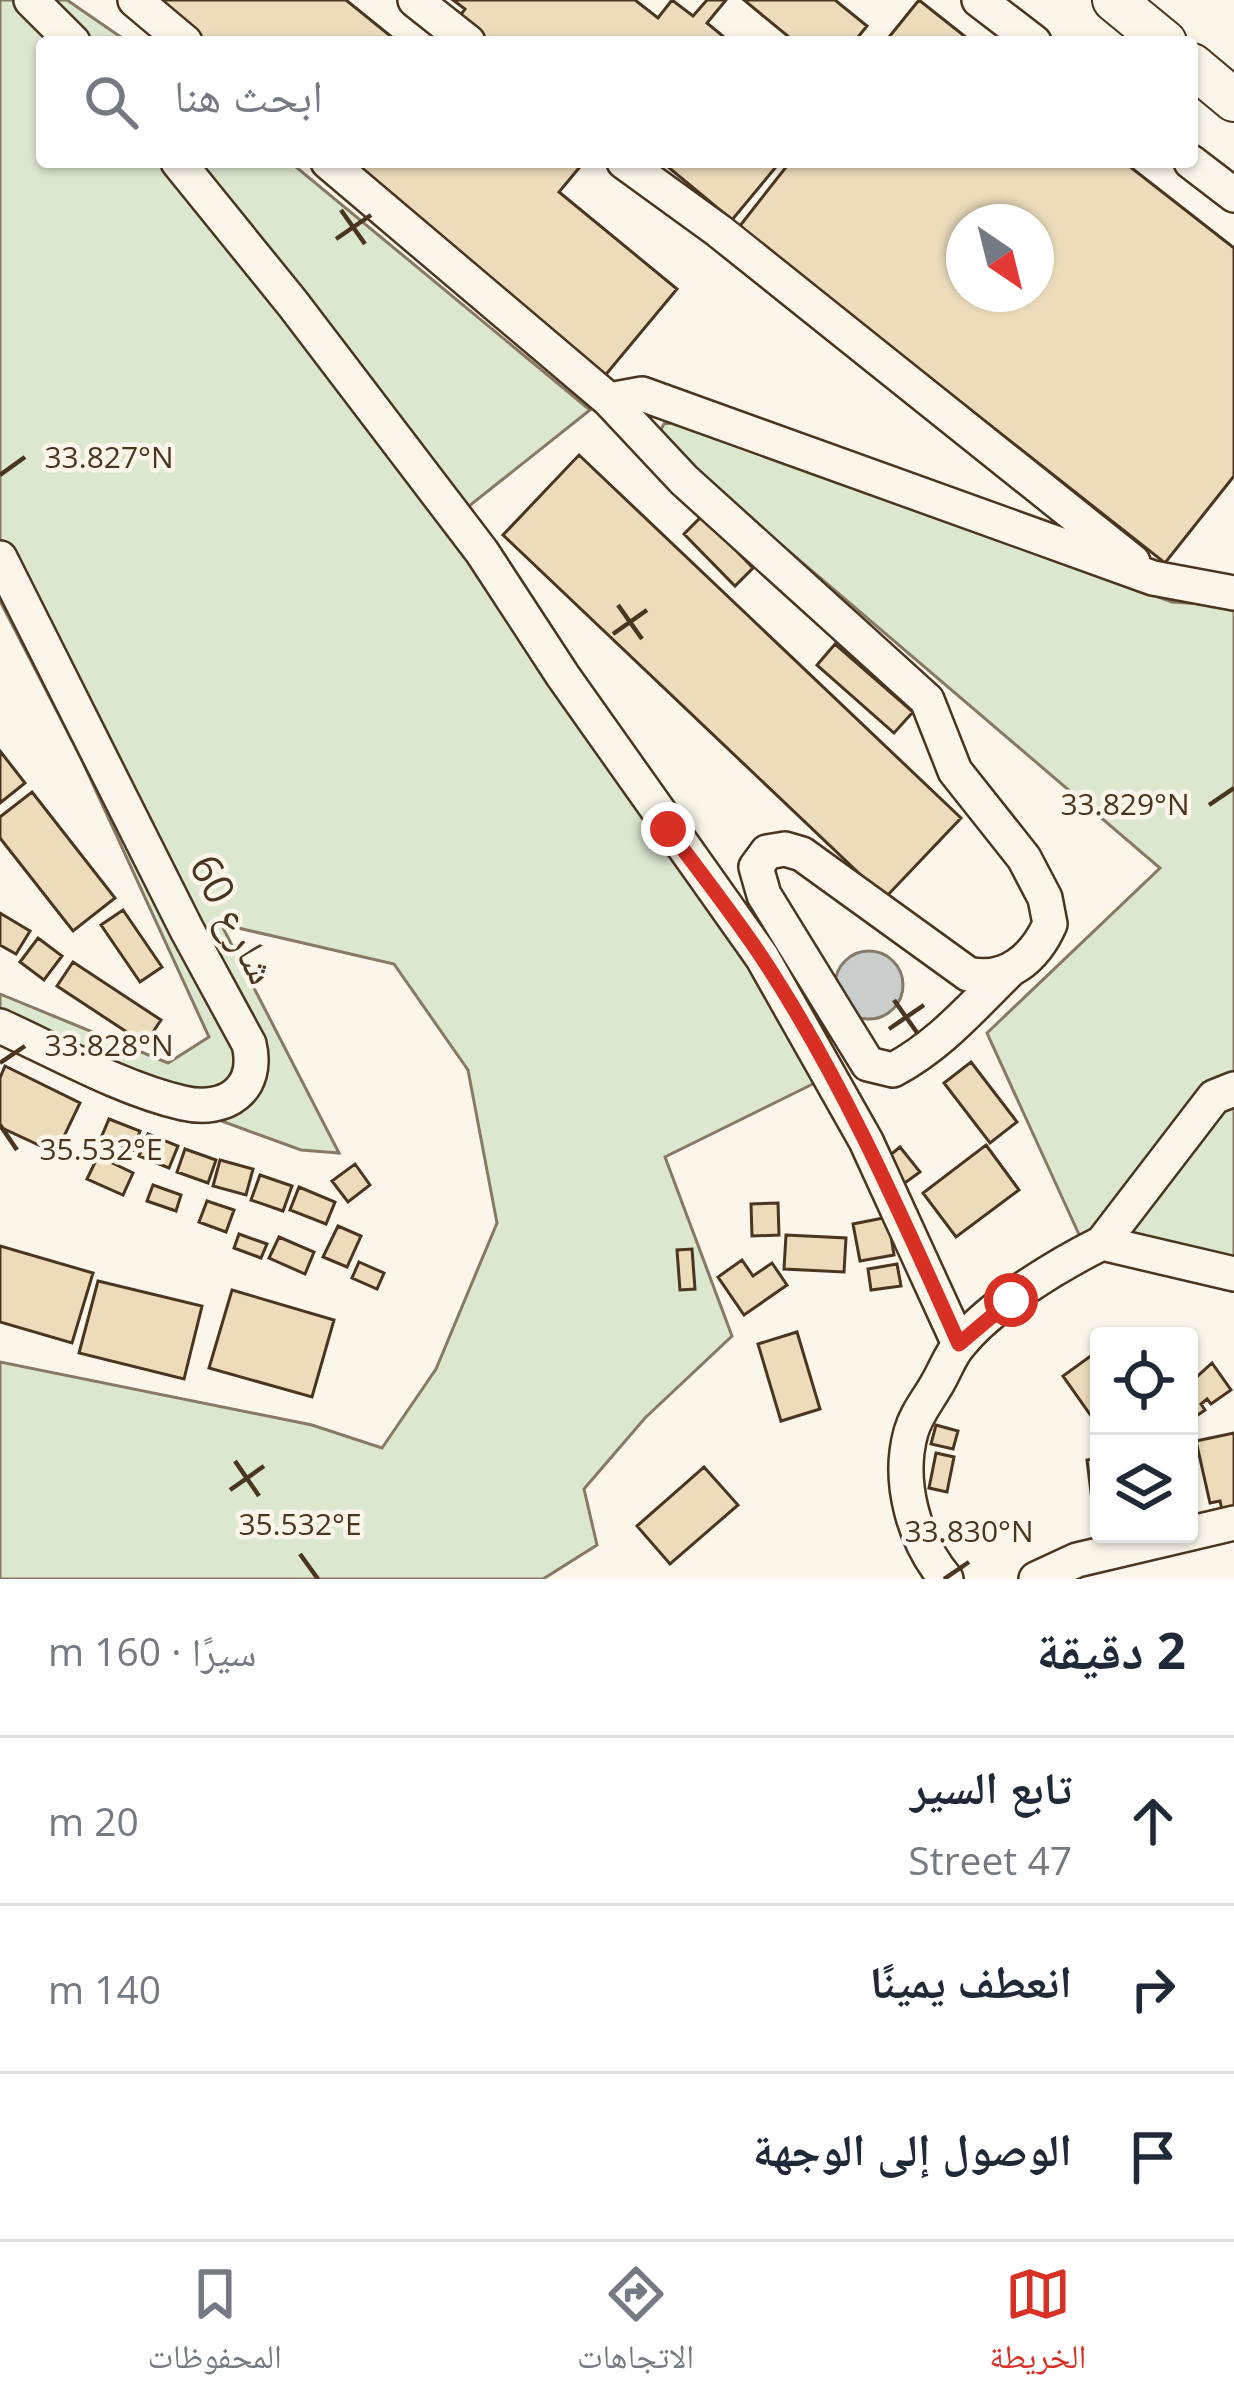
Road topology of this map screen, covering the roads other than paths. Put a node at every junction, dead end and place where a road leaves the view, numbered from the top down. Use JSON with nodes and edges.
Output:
{"nodes":[{"id":1,"x":31,"y":0,"type":"edge"},
{"id":2,"x":134,"y":0,"type":"edge"},
{"id":3,"x":415,"y":0,"type":"edge"},
{"id":4,"x":979,"y":0,"type":"edge"},
{"id":5,"x":1114,"y":0,"type":"edge"},
{"id":6,"x":67,"y":36,"type":"edge"},
{"id":7,"x":178,"y":36,"type":"edge"},
{"id":8,"x":460,"y":36,"type":"edge"},
{"id":9,"x":1026,"y":36,"type":"edge"},
{"id":10,"x":1158,"y":36,"type":"edge"},
{"id":11,"x":1198,"y":70,"type":"edge"},
{"id":12,"x":1234,"y":100,"type":"edge"},
{"id":13,"x":1198,"y":167,"type":"edge"},
{"id":14,"x":183,"y":168,"type":"edge"},
{"id":15,"x":335,"y":168,"type":"edge"},
{"id":16,"x":633,"y":168,"type":"edge"},
{"id":17,"x":1234,"y":195,"type":"edge"},
{"id":18,"x":609,"y":400,"type":"junction"},
{"id":19,"x":0,"y":558,"type":"edge"},
{"id":20,"x":1153,"y":578,"type":"junction"},
{"id":21,"x":1234,"y":593,"type":"edge"},
{"id":22,"x":1009,"y":971,"type":"junction"},
{"id":23,"x":0,"y":1026,"type":"edge"},
{"id":24,"x":1234,"y":1089,"type":"edge"},
{"id":25,"x":1102,"y":1243,"type":"junction"},
{"id":26,"x":1234,"y":1274,"type":"edge"},
{"id":27,"x":959,"y":1344,"type":"junction"},
{"id":28,"x":1234,"y":1523,"type":"edge"},
{"id":29,"x":946,"y":1579,"type":"edge"},
{"id":30,"x":1036,"y":1579,"type":"edge"}],
"edges":[{"from":1,"to":6,"type":"street"},
{"from":2,"to":7,"type":"street"},
{"from":3,"to":8,"type":"street"},
{"from":4,"to":9,"type":"street"},
{"from":5,"to":10,"type":"main road"},
{"from":11,"to":12,"type":"main road"},
{"from":13,"to":17,"type":"street"},
{"from":14,"to":27,"type":"street"},
{"from":15,"to":18,"type":"street"},
{"from":16,"to":20,"type":"street"},
{"from":18,"to":20,"type":"street"},
{"from":18,"to":22,"type":"street"},
{"from":19,"to":23,"type":"street","name":"شارع 60"},
{"from":20,"to":21,"type":"street"},
{"from":22,"to":22,"type":"street"},
{"from":24,"to":25,"type":"street"},
{"from":25,"to":26,"type":"street"},
{"from":25,"to":27,"type":"street"},
{"from":27,"to":29,"type":"street"},
{"from":28,"to":30,"type":"street"}]}
